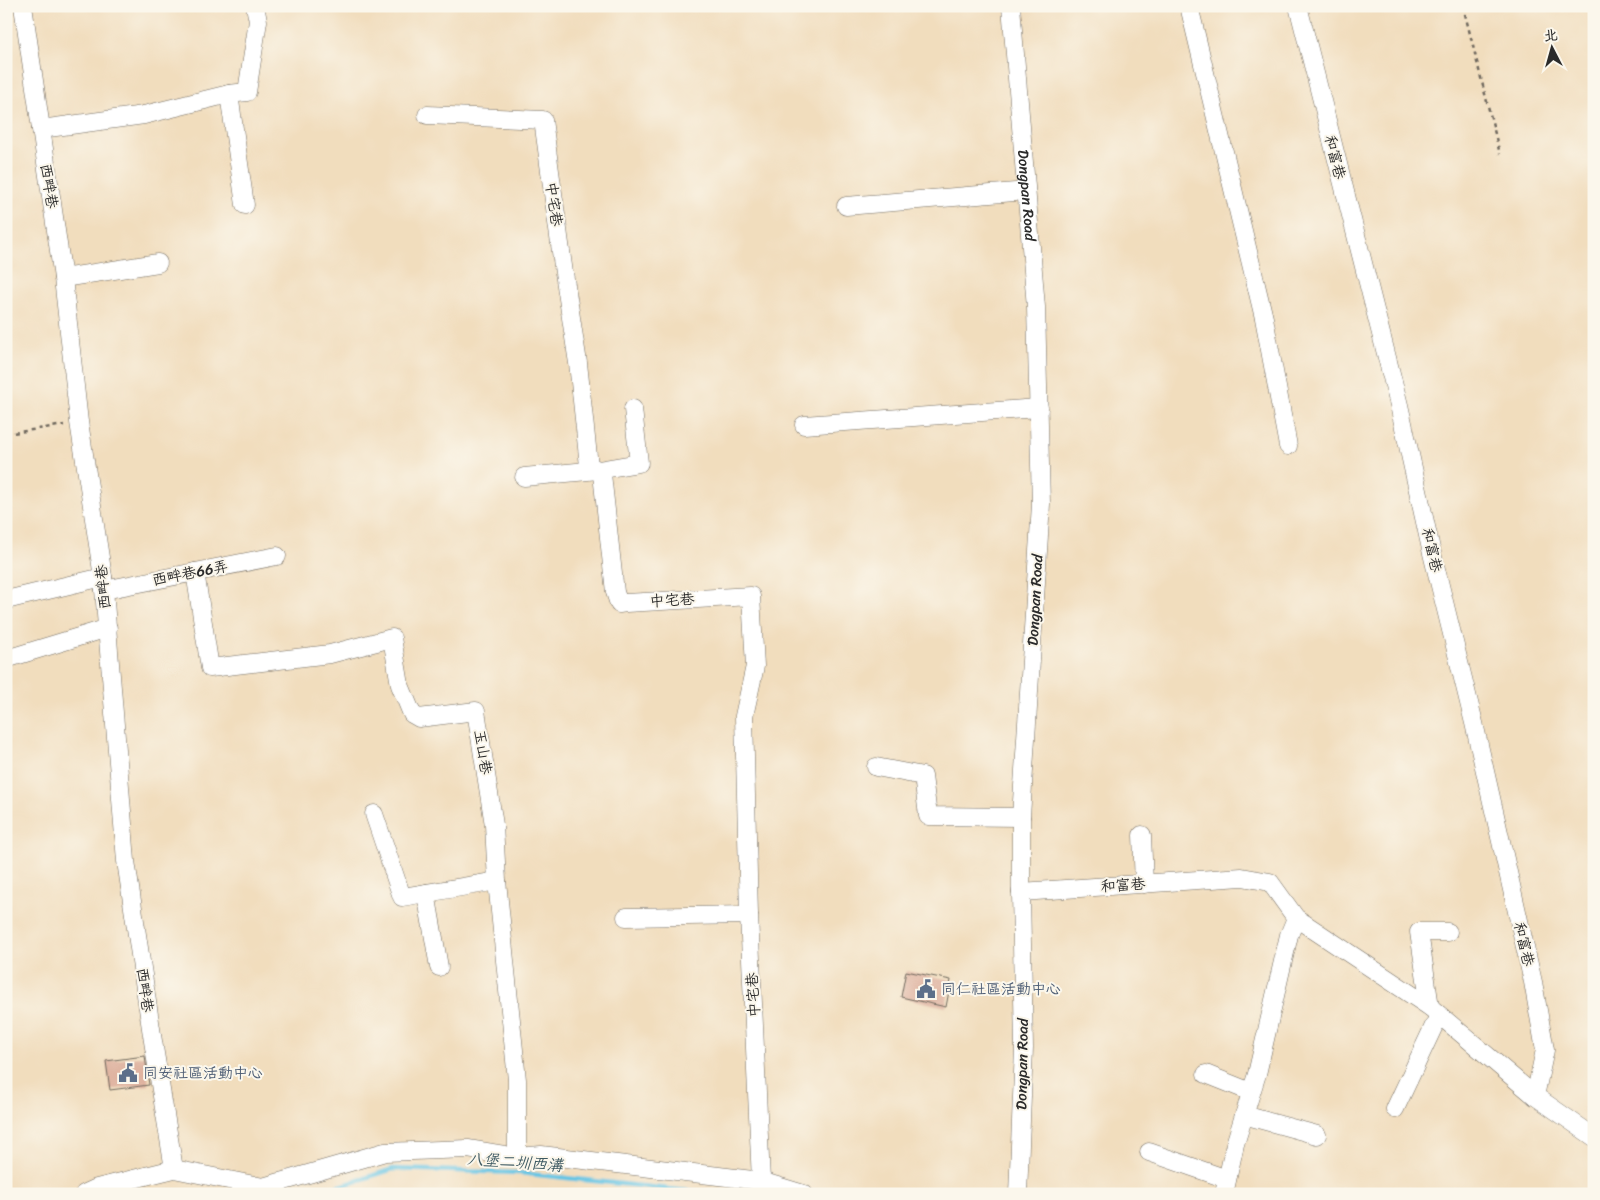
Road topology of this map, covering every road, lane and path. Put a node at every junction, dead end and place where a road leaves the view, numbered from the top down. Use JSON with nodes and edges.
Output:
{"nodes":[{"id":1,"x":23,"y":6,"type":"edge"},
{"id":2,"x":255,"y":6,"type":"edge"},
{"id":3,"x":1011,"y":6,"type":"edge"},
{"id":4,"x":1190,"y":6,"type":"edge"},
{"id":5,"x":1298,"y":6,"type":"edge"},
{"id":6,"x":1463,"y":6,"type":"edge"},
{"id":7,"x":229,"y":94,"type":"junction"},
{"id":8,"x":427,"y":115,"type":"dead end"},
{"id":9,"x":41,"y":129,"type":"junction"},
{"id":10,"x":1500,"y":154,"type":"dead end"},
{"id":11,"x":1026,"y":191,"type":"junction"},
{"id":12,"x":245,"y":205,"type":"dead end"},
{"id":13,"x":846,"y":206,"type":"dead end"},
{"id":14,"x":158,"y":263,"type":"dead end"},
{"id":15,"x":63,"y":278,"type":"junction"},
{"id":16,"x":1039,"y":408,"type":"junction"},
{"id":17,"x":634,"y":409,"type":"dead end"},
{"id":18,"x":80,"y":422,"type":"junction"},
{"id":19,"x":804,"y":425,"type":"dead end"},
{"id":20,"x":6,"y":434,"type":"edge"},
{"id":21,"x":1288,"y":446,"type":"dead end"},
{"id":22,"x":598,"y":470,"type":"junction"},
{"id":23,"x":524,"y":477,"type":"dead end"},
{"id":24,"x":277,"y":556,"type":"dead end"},
{"id":25,"x":195,"y":572,"type":"junction"},
{"id":26,"x":103,"y":583,"type":"junction"},
{"id":27,"x":6,"y":600,"type":"edge"},
{"id":28,"x":108,"y":628,"type":"junction"},
{"id":29,"x":6,"y":658,"type":"edge"},
{"id":30,"x":876,"y":768,"type":"dead end"},
{"id":31,"x":374,"y":814,"type":"dead end"},
{"id":32,"x":1021,"y":817,"type":"junction"},
{"id":33,"x":1142,"y":835,"type":"dead end"},
{"id":34,"x":496,"y":881,"type":"junction"},
{"id":35,"x":1144,"y":884,"type":"junction"},
{"id":36,"x":1021,"y":892,"type":"junction"},
{"id":37,"x":426,"y":893,"type":"junction"},
{"id":38,"x":749,"y":915,"type":"junction"},
{"id":39,"x":626,"y":917,"type":"dead end"},
{"id":40,"x":1296,"y":918,"type":"junction"},
{"id":41,"x":1448,"y":932,"type":"dead end"},
{"id":42,"x":439,"y":967,"type":"dead end"},
{"id":43,"x":1434,"y":1011,"type":"junction"},
{"id":44,"x":1206,"y":1074,"type":"dead end"},
{"id":45,"x":1251,"y":1092,"type":"junction"},
{"id":46,"x":1535,"y":1096,"type":"junction"},
{"id":47,"x":1395,"y":1109,"type":"dead end"},
{"id":48,"x":1244,"y":1115,"type":"junction"},
{"id":49,"x":1317,"y":1135,"type":"dead end"},
{"id":50,"x":1594,"y":1137,"type":"edge"},
{"id":51,"x":1149,"y":1152,"type":"dead end"},
{"id":52,"x":517,"y":1157,"type":"junction"},
{"id":53,"x":174,"y":1169,"type":"junction"},
{"id":54,"x":761,"y":1180,"type":"junction"},
{"id":55,"x":1226,"y":1186,"type":"edge"},
{"id":56,"x":258,"y":1190,"type":"edge"},
{"id":57,"x":84,"y":1194,"type":"edge"},
{"id":58,"x":804,"y":1194,"type":"edge"},
{"id":59,"x":1018,"y":1194,"type":"edge"}],
"edges":[{"from":1,"to":9,"type":"street","name":"西畔巷"},
{"from":2,"to":7,"type":"street"},
{"from":3,"to":11,"type":"street","name":"Dongpan Road"},
{"from":4,"to":21,"type":"street"},
{"from":5,"to":46,"type":"street","name":"和富巷"},
{"from":6,"to":10,"type":"path"},
{"from":7,"to":9,"type":"street"},
{"from":7,"to":12,"type":"street"},
{"from":8,"to":22,"type":"street","name":"中宅巷"},
{"from":9,"to":15,"type":"street","name":"西畔巷"},
{"from":11,"to":13,"type":"street"},
{"from":11,"to":16,"type":"street","name":"Dongpan Road"},
{"from":14,"to":15,"type":"street"},
{"from":15,"to":18,"type":"street","name":"西畔巷"},
{"from":16,"to":19,"type":"street"},
{"from":16,"to":32,"type":"street","name":"Dongpan Road"},
{"from":17,"to":22,"type":"street"},
{"from":18,"to":20,"type":"path"},
{"from":18,"to":26,"type":"street","name":"西畔巷"},
{"from":22,"to":23,"type":"street"},
{"from":22,"to":38,"type":"street","name":"中宅巷"},
{"from":24,"to":25,"type":"street","name":"西畔巷66弄"},
{"from":25,"to":26,"type":"street","name":"西畔巷66弄"},
{"from":25,"to":34,"type":"street","name":"玉山巷"},
{"from":26,"to":27,"type":"street","name":"西畔巷66弄"},
{"from":26,"to":28,"type":"street","name":"西畔巷"},
{"from":28,"to":29,"type":"street"},
{"from":28,"to":53,"type":"street","name":"西畔巷"},
{"from":30,"to":32,"type":"street"},
{"from":31,"to":37,"type":"street"},
{"from":32,"to":36,"type":"street","name":"Dongpan Road"},
{"from":33,"to":35,"type":"street"},
{"from":34,"to":37,"type":"street"},
{"from":34,"to":52,"type":"street","name":"玉山巷"},
{"from":35,"to":36,"type":"street","name":"和富巷"},
{"from":35,"to":40,"type":"street","name":"和富巷"},
{"from":36,"to":59,"type":"street","name":"Dongpan Road"},
{"from":37,"to":42,"type":"street"},
{"from":38,"to":39,"type":"street"},
{"from":38,"to":54,"type":"street","name":"中宅巷"},
{"from":40,"to":43,"type":"street","name":"和富巷"},
{"from":40,"to":45,"type":"street"},
{"from":41,"to":43,"type":"street"},
{"from":43,"to":46,"type":"street","name":"和富巷"},
{"from":43,"to":47,"type":"street"},
{"from":44,"to":45,"type":"street"},
{"from":45,"to":48,"type":"street"},
{"from":46,"to":50,"type":"street","name":"和富巷"},
{"from":48,"to":49,"type":"street"},
{"from":48,"to":55,"type":"street"},
{"from":51,"to":55,"type":"street"},
{"from":52,"to":54,"type":"street"},
{"from":52,"to":56,"type":"street"},
{"from":53,"to":56,"type":"street"},
{"from":53,"to":57,"type":"street"},
{"from":54,"to":58,"type":"street"}]}
